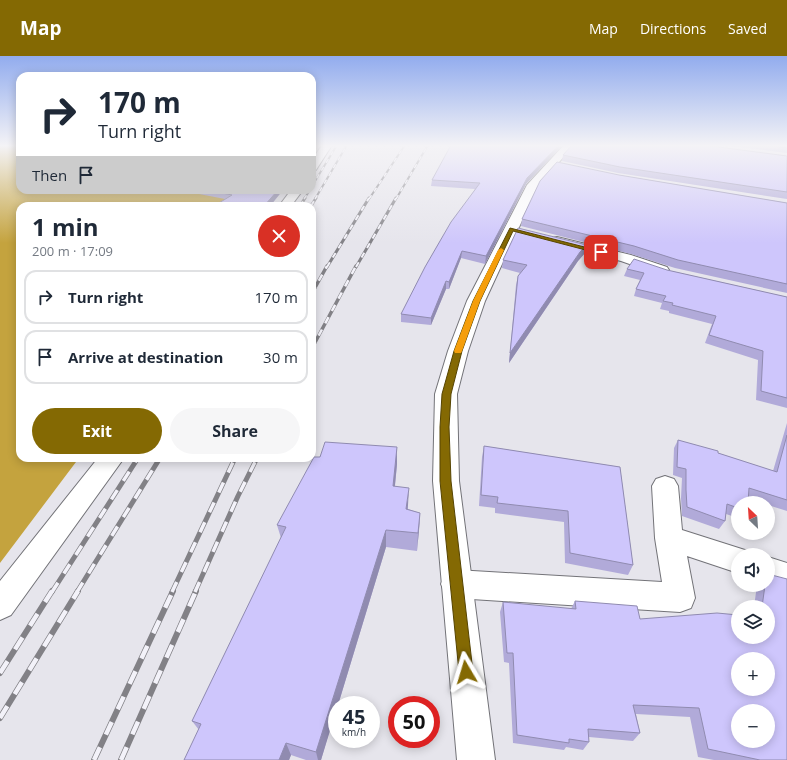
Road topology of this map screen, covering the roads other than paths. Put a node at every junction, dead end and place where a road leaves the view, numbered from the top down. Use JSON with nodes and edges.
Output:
{"nodes":[{"id":1,"x":541,"y":178,"type":"edge"},
{"id":2,"x":542,"y":237,"type":"edge"},
{"id":3,"x":679,"y":275,"type":"edge"},
{"id":4,"x":109,"y":462,"type":"edge"},
{"id":5,"x":665,"y":486,"type":"dead end"},
{"id":6,"x":669,"y":538,"type":"junction"},
{"id":7,"x":731,"y":558,"type":"edge"},
{"id":8,"x":775,"y":572,"type":"edge"},
{"id":9,"x":787,"y":576,"type":"edge"},
{"id":10,"x":456,"y":584,"type":"junction"},
{"id":11,"x":0,"y":605,"type":"edge"},
{"id":12,"x":476,"y":760,"type":"edge"}],
"edges":[{"from":1,"to":10,"type":"main road"},
{"from":2,"to":3,"type":"main road"},
{"from":4,"to":11,"type":"main road"},
{"from":5,"to":6,"type":"main road"},
{"from":6,"to":7,"type":"main road"},
{"from":6,"to":10,"type":"main road"},
{"from":8,"to":9,"type":"main road"},
{"from":10,"to":12,"type":"main road"}]}
